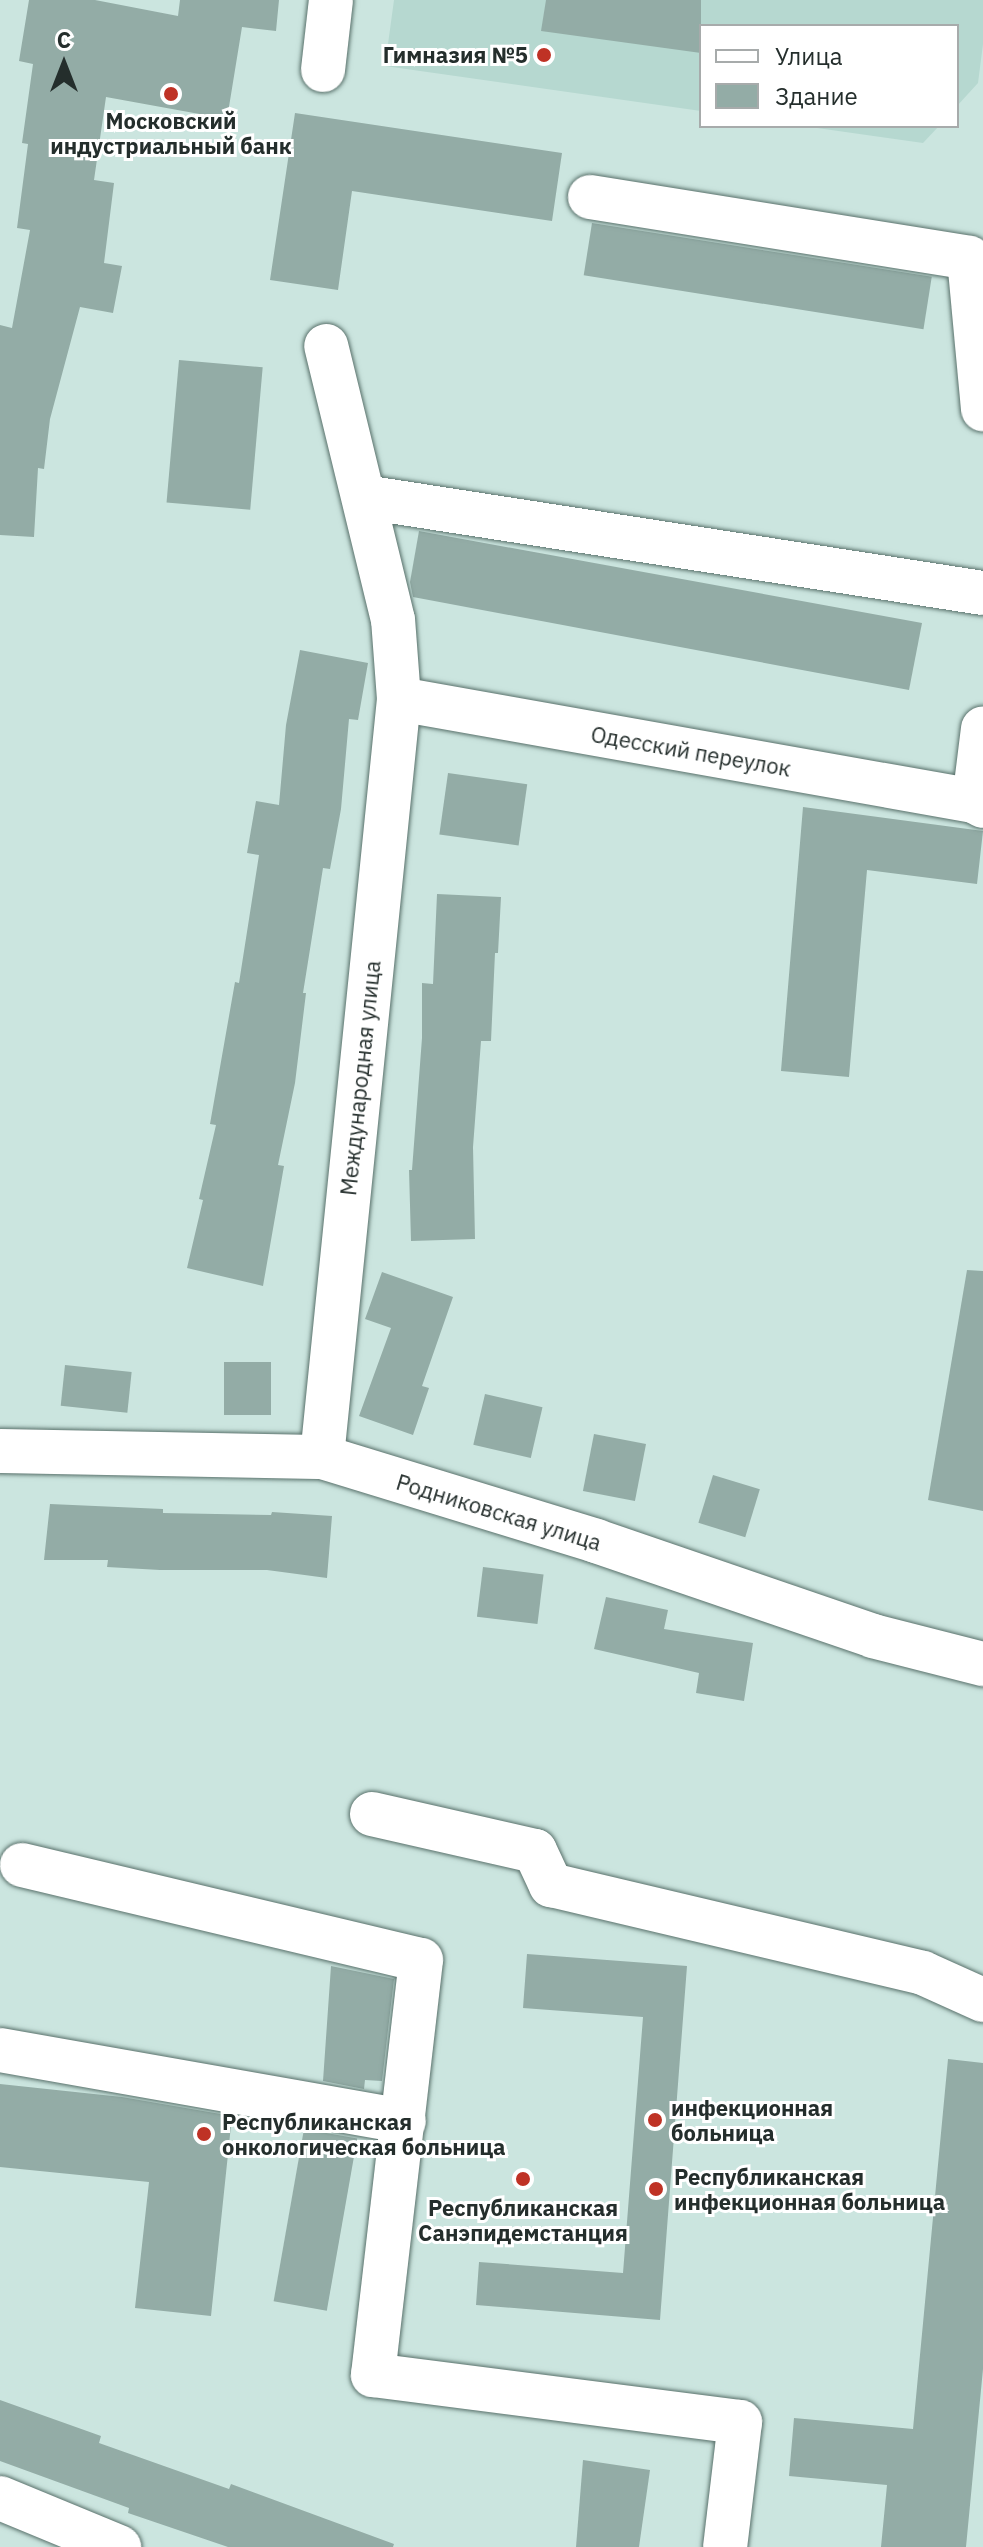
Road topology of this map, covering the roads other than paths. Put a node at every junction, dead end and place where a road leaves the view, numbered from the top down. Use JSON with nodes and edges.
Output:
{"nodes":[{"id":1,"x":331,"y":0,"type":"edge"},
{"id":2,"x":323,"y":70,"type":"dead end"},
{"id":3,"x":590,"y":197,"type":"dead end"},
{"id":4,"x":326,"y":346,"type":"dead end"},
{"id":5,"x":983,"y":409,"type":"edge"},
{"id":6,"x":364,"y":497,"type":"junction"},
{"id":7,"x":983,"y":593,"type":"edge"},
{"id":8,"x":399,"y":699,"type":"junction"},
{"id":9,"x":983,"y":729,"type":"edge"},
{"id":10,"x":978,"y":804,"type":"edge"},
{"id":11,"x":0,"y":1451,"type":"edge"},
{"id":12,"x":322,"y":1457,"type":"junction"},
{"id":13,"x":983,"y":1664,"type":"edge"},
{"id":14,"x":372,"y":1814,"type":"dead end"},
{"id":15,"x":22,"y":1865,"type":"dead end"},
{"id":16,"x":983,"y":2000,"type":"edge"},
{"id":17,"x":0,"y":2050,"type":"edge"},
{"id":18,"x":404,"y":2121,"type":"junction"},
{"id":19,"x":0,"y":2498,"type":"edge"},
{"id":20,"x":119,"y":2547,"type":"edge"},
{"id":21,"x":725,"y":2547,"type":"edge"}],
"edges":[{"from":1,"to":2,"type":"street"},
{"from":3,"to":5,"type":"street"},
{"from":4,"to":6,"type":"street","name":"Международная улица"},
{"from":6,"to":7,"type":"street"},
{"from":6,"to":8,"type":"street","name":"Международная улица"},
{"from":8,"to":10,"type":"street","name":"Одесский переулок"},
{"from":8,"to":12,"type":"street","name":"Международная улица"},
{"from":9,"to":10,"type":"street"},
{"from":11,"to":12,"type":"street","name":"Родниковская улица"},
{"from":12,"to":13,"type":"street","name":"Родниковская улица"},
{"from":14,"to":16,"type":"street"},
{"from":15,"to":18,"type":"street"},
{"from":17,"to":18,"type":"street"},
{"from":18,"to":21,"type":"street"},
{"from":19,"to":20,"type":"street"}]}
